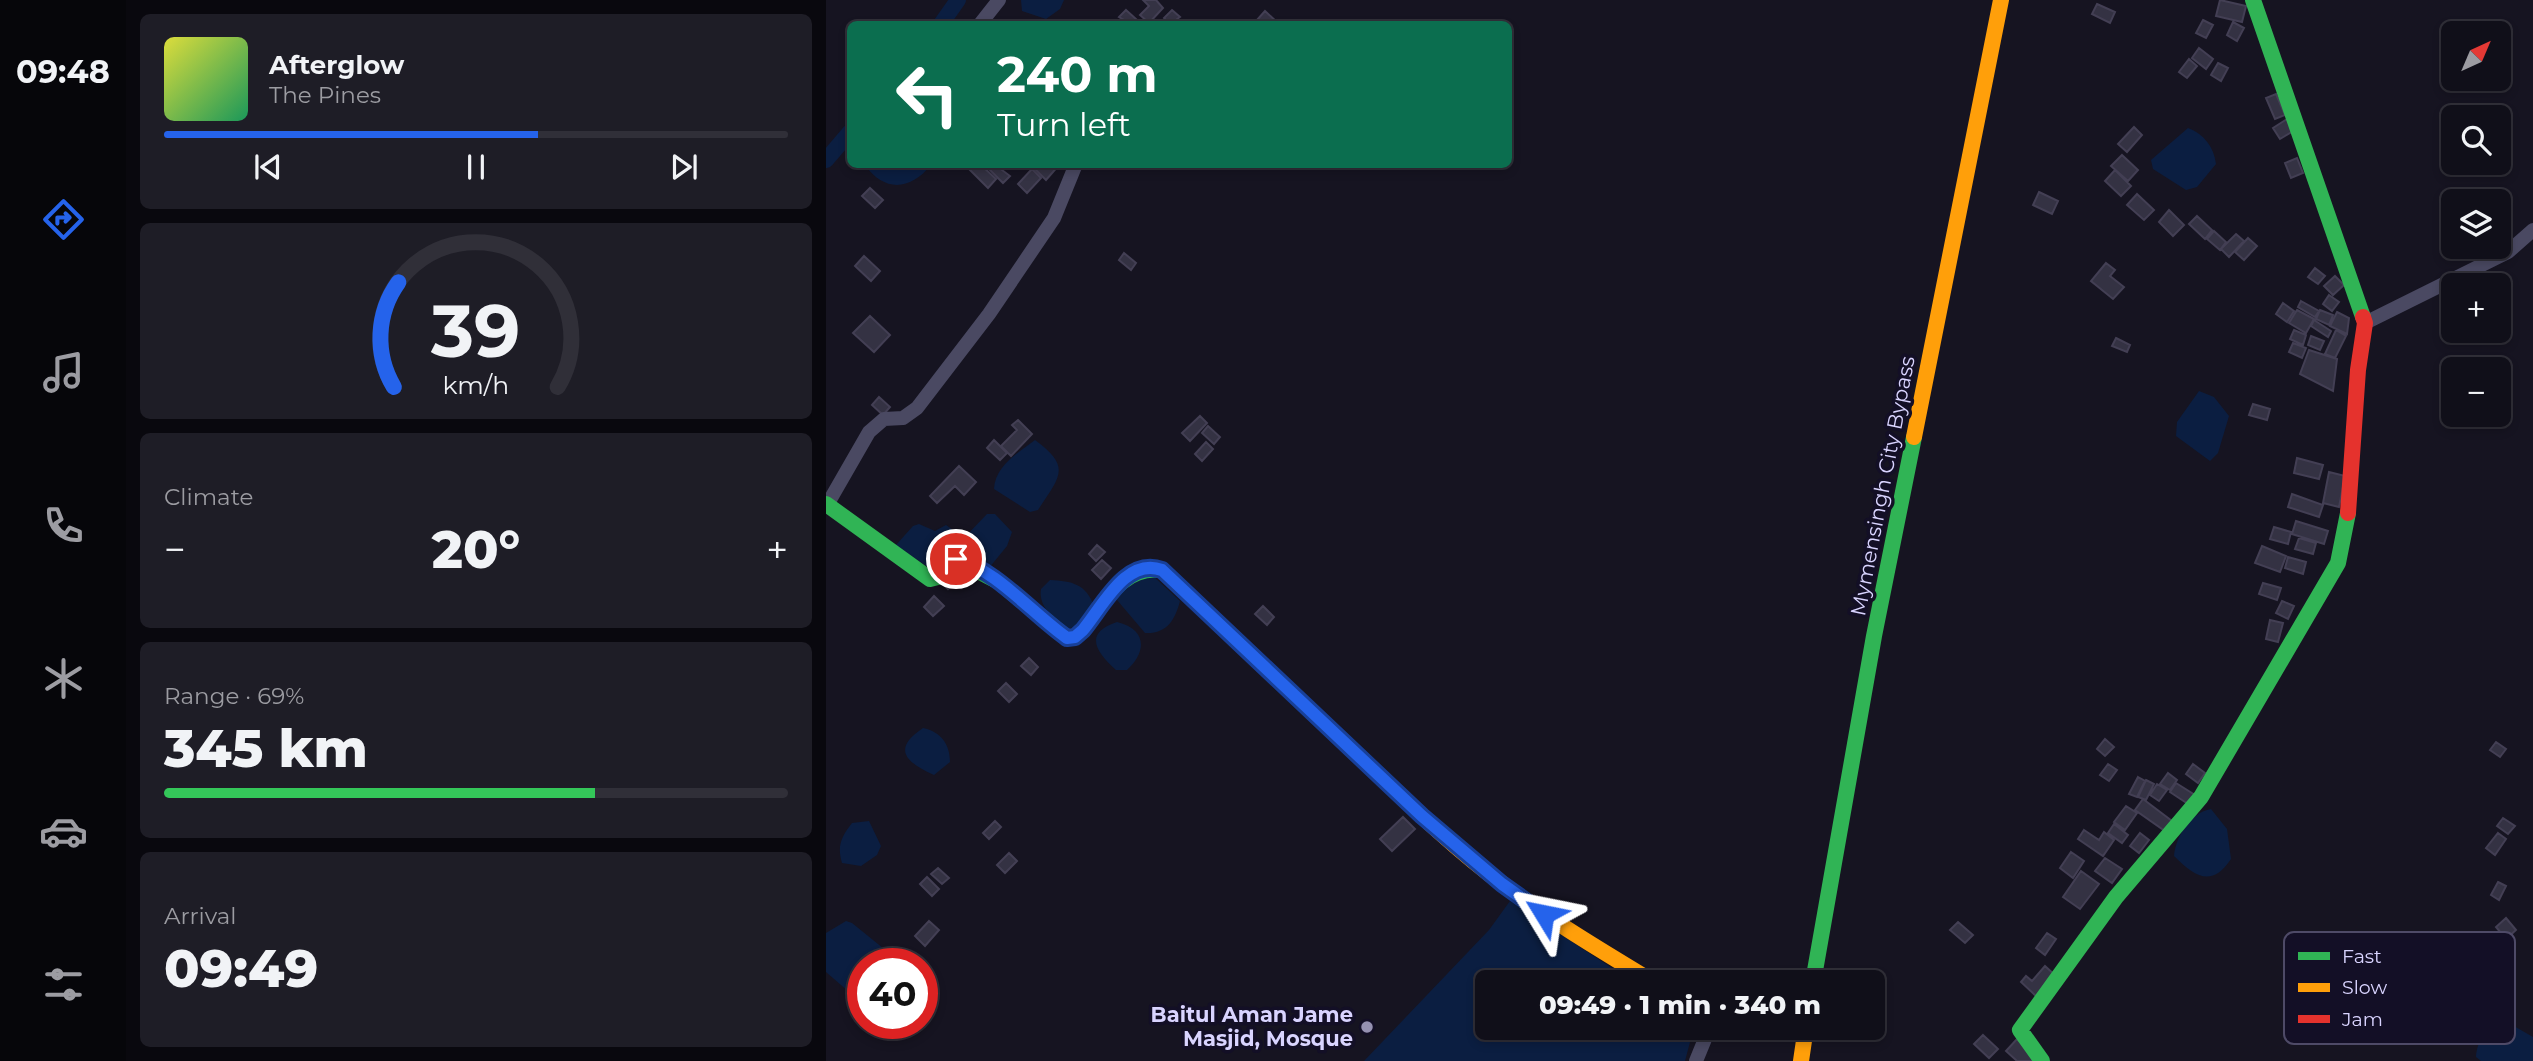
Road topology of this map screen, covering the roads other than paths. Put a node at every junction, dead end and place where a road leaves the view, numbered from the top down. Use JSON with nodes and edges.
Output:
{"nodes":[{"id":1,"x":999,"y":0,"type":"edge"},
{"id":2,"x":2001,"y":0,"type":"edge"},
{"id":3,"x":2253,"y":0,"type":"edge"},
{"id":4,"x":982,"y":21,"type":"edge"},
{"id":5,"x":1074,"y":168,"type":"edge"},
{"id":6,"x":2533,"y":230,"type":"edge"},
{"id":7,"x":2365,"y":323,"type":"junction"},
{"id":8,"x":827,"y":505,"type":"edge"},
{"id":9,"x":1633,"y":970,"type":"edge"},
{"id":10,"x":1815,"y":970,"type":"edge"},
{"id":11,"x":1704,"y":1040,"type":"edge"},
{"id":12,"x":1804,"y":1040,"type":"edge"},
{"id":13,"x":1696,"y":1061,"type":"edge"},
{"id":14,"x":1801,"y":1061,"type":"edge"},
{"id":15,"x":2042,"y":1061,"type":"edge"}],
"edges":[{"from":1,"to":4,"type":"street"},
{"from":2,"to":10,"type":"main road","name":"Mymensingh City Bypass"},
{"from":3,"to":7,"type":"main road"},
{"from":5,"to":8,"type":"street"},
{"from":6,"to":7,"type":"street"},
{"from":7,"to":15,"type":"main road"},
{"from":8,"to":9,"type":"main road"},
{"from":11,"to":13,"type":"street"},
{"from":12,"to":14,"type":"main road"}]}
